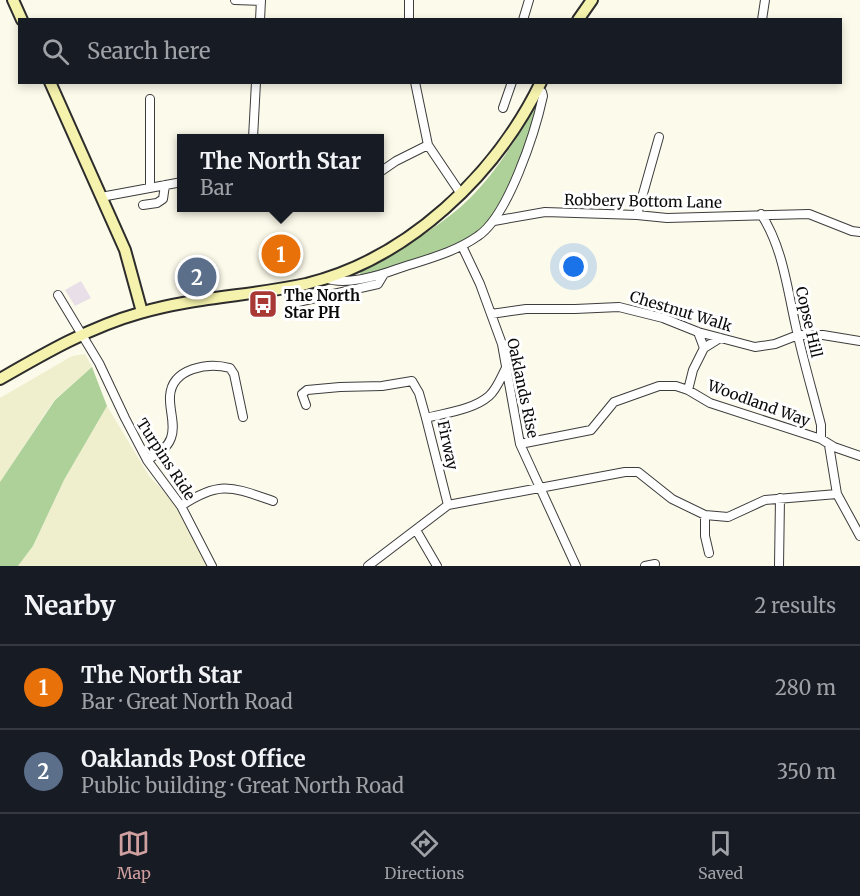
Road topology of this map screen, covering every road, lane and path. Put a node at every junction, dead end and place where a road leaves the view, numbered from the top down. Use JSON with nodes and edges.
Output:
{"nodes":[{"id":1,"x":14,"y":0,"type":"edge"},
{"id":2,"x":236,"y":0,"type":"edge"},
{"id":3,"x":409,"y":0,"type":"edge"},
{"id":4,"x":529,"y":0,"type":"edge"},
{"id":5,"x":592,"y":0,"type":"edge"},
{"id":6,"x":765,"y":0,"type":"edge"},
{"id":7,"x":261,"y":1,"type":"edge"},
{"id":8,"x":21,"y":18,"type":"edge"},
{"id":9,"x":260,"y":18,"type":"edge"},
{"id":10,"x":409,"y":18,"type":"edge"},
{"id":11,"x":524,"y":18,"type":"edge"},
{"id":12,"x":579,"y":18,"type":"edge"},
{"id":13,"x":762,"y":18,"type":"edge"},
{"id":14,"x":51,"y":84,"type":"edge"},
{"id":15,"x":256,"y":84,"type":"edge"},
{"id":16,"x":416,"y":84,"type":"edge"},
{"id":17,"x":511,"y":84,"type":"edge"},
{"id":18,"x":540,"y":86,"type":"edge"},
{"id":19,"x":150,"y":99,"type":"dead end"},
{"id":20,"x":503,"y":108,"type":"dead end"},
{"id":21,"x":253,"y":134,"type":"edge"},
{"id":22,"x":659,"y":137,"type":"dead end"},
{"id":23,"x":428,"y":145,"type":"junction"},
{"id":24,"x":384,"y":169,"type":"edge"},
{"id":25,"x":177,"y":183,"type":"edge"},
{"id":26,"x":165,"y":185,"type":"junction"},
{"id":27,"x":150,"y":188,"type":"junction"},
{"id":28,"x":461,"y":194,"type":"junction"},
{"id":29,"x":101,"y":197,"type":"junction"},
{"id":30,"x":143,"y":205,"type":"dead end"},
{"id":31,"x":761,"y":214,"type":"junction"},
{"id":32,"x":637,"y":215,"type":"junction"},
{"id":33,"x":494,"y":221,"type":"junction"},
{"id":34,"x":860,"y":232,"type":"edge"},
{"id":35,"x":462,"y":246,"type":"junction"},
{"id":36,"x":352,"y":274,"type":"junction"},
{"id":37,"x":384,"y":274,"type":"junction"},
{"id":38,"x":288,"y":287,"type":"junction"},
{"id":39,"x":58,"y":296,"type":"dead end"},
{"id":40,"x":142,"y":312,"type":"junction"},
{"id":41,"x":491,"y":314,"type":"junction"},
{"id":42,"x":698,"y":332,"type":"junction"},
{"id":43,"x":82,"y":334,"type":"junction"},
{"id":44,"x":798,"y":335,"type":"junction"},
{"id":45,"x":720,"y":338,"type":"junction"},
{"id":46,"x":860,"y":342,"type":"edge"},
{"id":47,"x":704,"y":348,"type":"junction"},
{"id":48,"x":506,"y":366,"type":"junction"},
{"id":49,"x":0,"y":379,"type":"edge"},
{"id":50,"x":687,"y":390,"type":"junction"},
{"id":51,"x":306,"y":405,"type":"dead end"},
{"id":52,"x":243,"y":417,"type":"dead end"},
{"id":53,"x":426,"y":418,"type":"junction"},
{"id":54,"x":821,"y":439,"type":"junction"},
{"id":55,"x":520,"y":444,"type":"junction"},
{"id":56,"x":829,"y":445,"type":"junction"},
{"id":57,"x":860,"y":456,"type":"edge"},
{"id":58,"x":147,"y":460,"type":"junction"},
{"id":59,"x":539,"y":488,"type":"junction"},
{"id":60,"x":837,"y":494,"type":"junction"},
{"id":61,"x":780,"y":498,"type":"junction"},
{"id":62,"x":273,"y":501,"type":"dead end"},
{"id":63,"x":448,"y":505,"type":"junction"},
{"id":64,"x":181,"y":506,"type":"junction"},
{"id":65,"x":705,"y":515,"type":"junction"},
{"id":66,"x":416,"y":530,"type":"junction"},
{"id":67,"x":860,"y":536,"type":"edge"},
{"id":68,"x":709,"y":553,"type":"dead end"},
{"id":69,"x":655,"y":564,"type":"dead end"},
{"id":70,"x":212,"y":566,"type":"edge"},
{"id":71,"x":368,"y":566,"type":"edge"},
{"id":72,"x":437,"y":566,"type":"edge"},
{"id":73,"x":576,"y":566,"type":"edge"},
{"id":74,"x":645,"y":566,"type":"edge"},
{"id":75,"x":779,"y":566,"type":"edge"}],
"edges":[{"from":1,"to":8,"type":"main road"},
{"from":2,"to":7,"type":"street"},
{"from":3,"to":10,"type":"street"},
{"from":4,"to":11,"type":"street"},
{"from":5,"to":12,"type":"main road"},
{"from":6,"to":13,"type":"street"},
{"from":7,"to":9,"type":"street"},
{"from":14,"to":29,"type":"main road"},
{"from":15,"to":21,"type":"street"},
{"from":16,"to":23,"type":"street"},
{"from":17,"to":20,"type":"street"},
{"from":18,"to":28,"type":"main road"},
{"from":18,"to":33,"type":"street"},
{"from":19,"to":27,"type":"street"},
{"from":22,"to":32,"type":"street"},
{"from":23,"to":24,"type":"street"},
{"from":23,"to":28,"type":"street"},
{"from":25,"to":26,"type":"street"},
{"from":26,"to":27,"type":"street"},
{"from":26,"to":30,"type":"street"},
{"from":27,"to":29,"type":"street"},
{"from":28,"to":36,"type":"main road"},
{"from":29,"to":40,"type":"main road"},
{"from":31,"to":32,"type":"street","name":"Robbery Bottom Lane"},
{"from":31,"to":34,"type":"street","name":"Robbery Bottom Lane"},
{"from":31,"to":44,"type":"street","name":"Copse Hill"},
{"from":32,"to":33,"type":"street","name":"Robbery Bottom Lane"},
{"from":33,"to":35,"type":"street"},
{"from":35,"to":37,"type":"street"},
{"from":35,"to":41,"type":"street","name":"Oaklands Rise"},
{"from":36,"to":37,"type":"street"},
{"from":36,"to":38,"type":"main road"},
{"from":37,"to":38,"type":"street"},
{"from":38,"to":40,"type":"main road"},
{"from":39,"to":43,"type":"street","name":"Turpins Ride"},
{"from":40,"to":43,"type":"main road"},
{"from":41,"to":42,"type":"street","name":"Chestnut Walk"},
{"from":41,"to":48,"type":"street","name":"Oaklands Rise"},
{"from":42,"to":45,"type":"street","name":"Chestnut Walk"},
{"from":42,"to":47,"type":"street"},
{"from":43,"to":49,"type":"main road"},
{"from":43,"to":58,"type":"street","name":"Turpins Ride"},
{"from":44,"to":45,"type":"street","name":"Chestnut Walk"},
{"from":44,"to":46,"type":"street","name":"Chestnut Walk"},
{"from":44,"to":54,"type":"street","name":"Copse Hill"},
{"from":45,"to":47,"type":"street"},
{"from":47,"to":50,"type":"street"},
{"from":48,"to":53,"type":"street","name":"Firway"},
{"from":48,"to":55,"type":"street","name":"Oaklands Rise"},
{"from":50,"to":54,"type":"street","name":"Woodland Way"},
{"from":50,"to":55,"type":"street","name":"Woodland Way"},
{"from":51,"to":53,"type":"street"},
{"from":52,"to":58,"type":"street"},
{"from":53,"to":63,"type":"street","name":"Firway"},
{"from":54,"to":56,"type":"street","name":"Woodland Way"},
{"from":55,"to":59,"type":"street","name":"Oaklands Rise"},
{"from":56,"to":57,"type":"street","name":"Woodland Way"},
{"from":56,"to":60,"type":"street"},
{"from":58,"to":64,"type":"street","name":"Turpins Ride"},
{"from":59,"to":63,"type":"street"},
{"from":59,"to":65,"type":"street"},
{"from":59,"to":73,"type":"street","name":"Oaklands Rise"},
{"from":60,"to":61,"type":"street"},
{"from":60,"to":67,"type":"street"},
{"from":61,"to":65,"type":"street"},
{"from":61,"to":75,"type":"street"},
{"from":62,"to":64,"type":"street"},
{"from":63,"to":66,"type":"street"},
{"from":64,"to":70,"type":"street","name":"Turpins Ride"},
{"from":65,"to":68,"type":"street"},
{"from":66,"to":71,"type":"street"},
{"from":66,"to":72,"type":"street"},
{"from":69,"to":74,"type":"street"}]}
